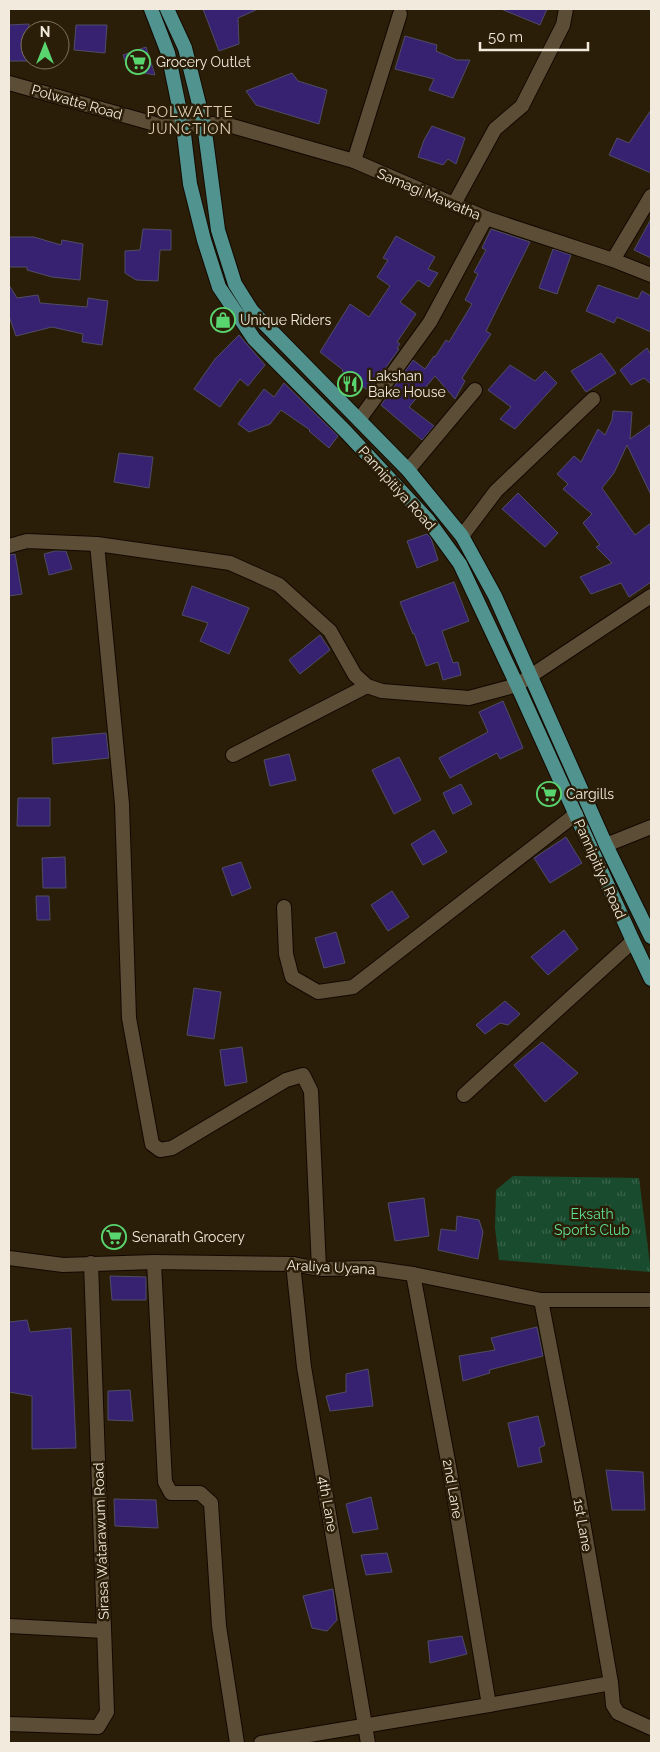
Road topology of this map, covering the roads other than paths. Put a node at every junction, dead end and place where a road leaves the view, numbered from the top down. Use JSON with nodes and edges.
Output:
{"nodes":[{"id":1,"x":151,"y":9,"type":"edge"},
{"id":2,"x":566,"y":9,"type":"edge"},
{"id":3,"x":169,"y":10,"type":"edge"},
{"id":4,"x":400,"y":14,"type":"dead end"},
{"id":5,"x":9,"y":83,"type":"edge"},
{"id":6,"x":204,"y":124,"type":"junction"},
{"id":7,"x":183,"y":126,"type":"junction"},
{"id":8,"x":354,"y":161,"type":"junction"},
{"id":9,"x":651,"y":196,"type":"edge"},
{"id":10,"x":454,"y":204,"type":"junction"},
{"id":11,"x":486,"y":218,"type":"junction"},
{"id":12,"x":614,"y":260,"type":"junction"},
{"id":13,"x":651,"y":276,"type":"edge"},
{"id":14,"x":475,"y":390,"type":"dead end"},
{"id":15,"x":593,"y":399,"type":"dead end"},
{"id":16,"x":359,"y":420,"type":"junction"},
{"id":17,"x":408,"y":470,"type":"junction"},
{"id":18,"x":462,"y":536,"type":"junction"},
{"id":19,"x":97,"y":544,"type":"junction"},
{"id":20,"x":9,"y":546,"type":"edge"},
{"id":21,"x":651,"y":596,"type":"edge"},
{"id":22,"x":530,"y":677,"type":"junction"},
{"id":23,"x":517,"y":685,"type":"junction"},
{"id":24,"x":368,"y":686,"type":"junction"},
{"id":25,"x":233,"y":755,"type":"dead end"},
{"id":26,"x":576,"y":814,"type":"junction"},
{"id":27,"x":651,"y":827,"type":"edge"},
{"id":28,"x":606,"y":845,"type":"junction"},
{"id":29,"x":284,"y":907,"type":"dead end"},
{"id":30,"x":651,"y":937,"type":"edge"},
{"id":31,"x":632,"y":942,"type":"junction"},
{"id":32,"x":651,"y":979,"type":"edge"},
{"id":33,"x":464,"y":1095,"type":"dead end"},
{"id":34,"x":9,"y":1258,"type":"edge"},
{"id":35,"x":154,"y":1262,"type":"junction"},
{"id":36,"x":91,"y":1263,"type":"junction"},
{"id":37,"x":293,"y":1264,"type":"junction"},
{"id":38,"x":319,"y":1269,"type":"junction"},
{"id":39,"x":412,"y":1274,"type":"junction"},
{"id":40,"x":542,"y":1300,"type":"junction"},
{"id":41,"x":651,"y":1300,"type":"edge"},
{"id":42,"x":9,"y":1626,"type":"edge"},
{"id":43,"x":104,"y":1631,"type":"junction"},
{"id":44,"x":611,"y":1683,"type":"junction"},
{"id":45,"x":489,"y":1705,"type":"junction"},
{"id":46,"x":9,"y":1724,"type":"edge"},
{"id":47,"x":366,"y":1726,"type":"junction"},
{"id":48,"x":651,"y":1728,"type":"edge"},
{"id":49,"x":237,"y":1743,"type":"edge"},
{"id":50,"x":260,"y":1743,"type":"edge"},
{"id":51,"x":368,"y":1743,"type":"edge"}],
"edges":[{"from":1,"to":7,"type":"main road","name":"Pannipitiya Road"},
{"from":2,"to":10,"type":"street"},
{"from":3,"to":6,"type":"main road","name":"Pannipitiya Road"},
{"from":4,"to":8,"type":"street"},
{"from":5,"to":7,"type":"street","name":"Polwatte Road"},
{"from":6,"to":7,"type":"street","name":"Polwatte Road"},
{"from":6,"to":8,"type":"street","name":"Samagi Mawatha"},
{"from":6,"to":16,"type":"main road","name":"Pannipitiya Road"},
{"from":7,"to":23,"type":"main road","name":"Pannipitiya Road"},
{"from":8,"to":10,"type":"street","name":"Samagi Mawatha"},
{"from":9,"to":12,"type":"street"},
{"from":10,"to":11,"type":"street","name":"Samagi Mawatha"},
{"from":11,"to":12,"type":"street","name":"Samagi Mawatha"},
{"from":11,"to":16,"type":"street"},
{"from":12,"to":13,"type":"street","name":"Samagi Mawatha"},
{"from":14,"to":17,"type":"street"},
{"from":15,"to":18,"type":"street"},
{"from":16,"to":17,"type":"main road","name":"Pannipitiya Road"},
{"from":17,"to":18,"type":"main road","name":"Pannipitiya Road"},
{"from":18,"to":22,"type":"main road","name":"Pannipitiya Road"},
{"from":19,"to":20,"type":"street"},
{"from":19,"to":24,"type":"street"},
{"from":19,"to":38,"type":"street"},
{"from":21,"to":22,"type":"street"},
{"from":22,"to":23,"type":"street"},
{"from":22,"to":28,"type":"main road","name":"Pannipitiya Road"},
{"from":23,"to":24,"type":"street"},
{"from":23,"to":26,"type":"main road","name":"Pannipitiya Road"},
{"from":24,"to":25,"type":"street"},
{"from":26,"to":29,"type":"street"},
{"from":26,"to":31,"type":"main road","name":"Pannipitiya Road"},
{"from":27,"to":28,"type":"street"},
{"from":28,"to":30,"type":"main road","name":"Pannipitiya Road"},
{"from":31,"to":32,"type":"main road","name":"Pannipitiya Road"},
{"from":31,"to":33,"type":"street"},
{"from":34,"to":36,"type":"street","name":"Araliya Uyana"},
{"from":35,"to":36,"type":"street","name":"Araliya Uyana"},
{"from":35,"to":37,"type":"street","name":"Araliya Uyana"},
{"from":35,"to":49,"type":"street"},
{"from":36,"to":43,"type":"street","name":"Sirasa Watarawum Road"},
{"from":37,"to":38,"type":"street","name":"Araliya Uyana"},
{"from":37,"to":47,"type":"street","name":"4th Lane"},
{"from":38,"to":39,"type":"street","name":"Araliya Uyana"},
{"from":39,"to":40,"type":"street","name":"Araliya Uyana"},
{"from":39,"to":45,"type":"street","name":"2nd Lane"},
{"from":40,"to":41,"type":"street","name":"Araliya Uyana"},
{"from":40,"to":44,"type":"street","name":"1st Lane"},
{"from":42,"to":43,"type":"street"},
{"from":43,"to":46,"type":"street","name":"Sirasa Watarawum Road"},
{"from":44,"to":45,"type":"street"},
{"from":44,"to":48,"type":"street","name":"1st Lane"},
{"from":45,"to":47,"type":"street"},
{"from":47,"to":50,"type":"street"},
{"from":47,"to":51,"type":"street","name":"4th Lane"}]}
